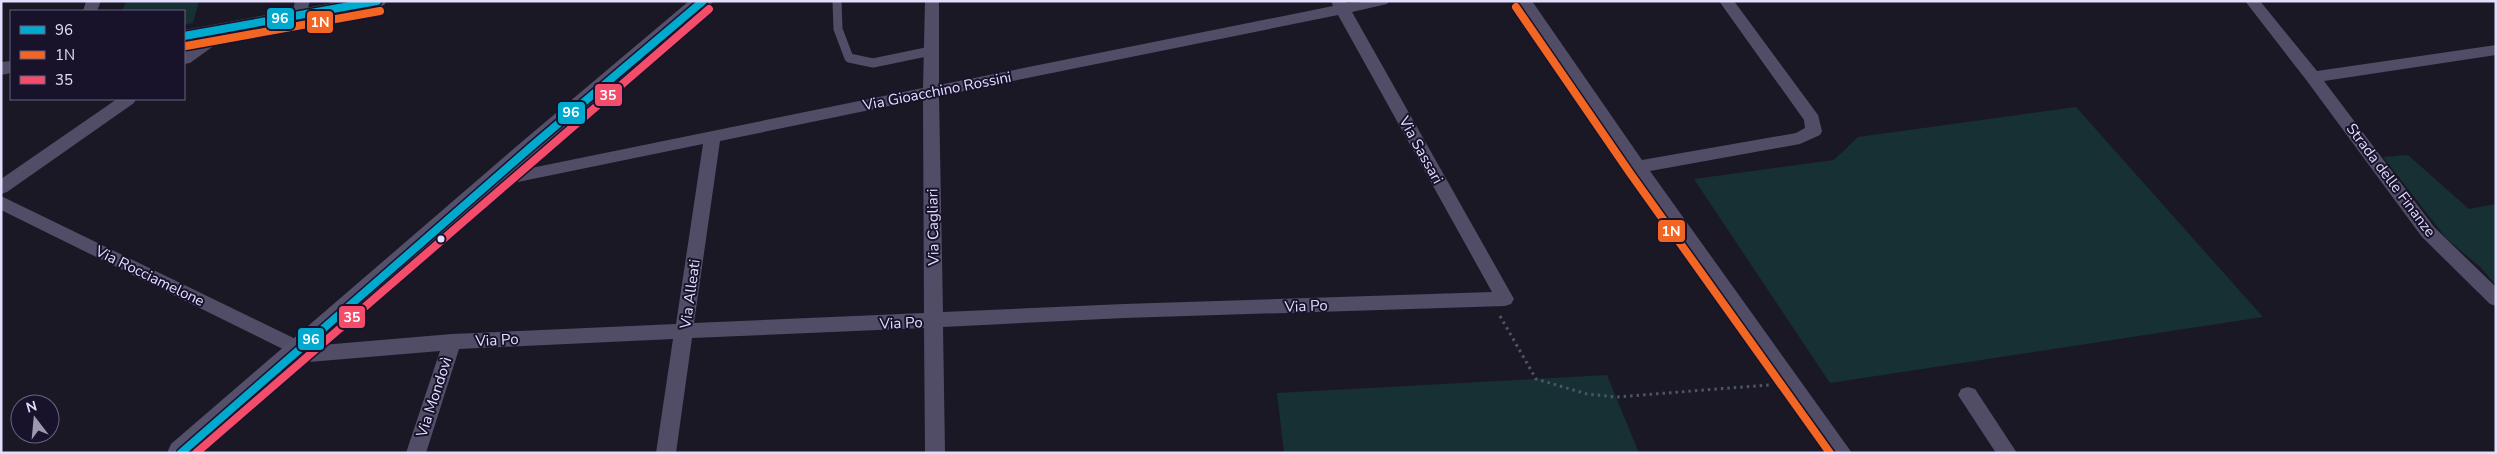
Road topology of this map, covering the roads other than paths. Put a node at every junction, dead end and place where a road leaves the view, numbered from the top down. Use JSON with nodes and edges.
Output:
{"nodes":[{"id":1,"x":378,"y":1,"type":"edge"},
{"id":2,"x":703,"y":1,"type":"edge"},
{"id":3,"x":837,"y":1,"type":"edge"},
{"id":4,"x":932,"y":1,"type":"edge"},
{"id":5,"x":1382,"y":1,"type":"edge"},
{"id":6,"x":1524,"y":1,"type":"edge"},
{"id":7,"x":1726,"y":1,"type":"edge"},
{"id":8,"x":2252,"y":1,"type":"edge"},
{"id":9,"x":1340,"y":5,"type":"edge"},
{"id":10,"x":302,"y":8,"type":"edge"},
{"id":11,"x":228,"y":28,"type":"junction"},
{"id":12,"x":185,"y":36,"type":"edge"},
{"id":13,"x":2496,"y":50,"type":"edge"},
{"id":14,"x":931,"y":51,"type":"junction"},
{"id":15,"x":185,"y":58,"type":"edge"},
{"id":16,"x":2313,"y":77,"type":"junction"},
{"id":17,"x":930,"y":92,"type":"junction"},
{"id":18,"x":127,"y":100,"type":"edge"},
{"id":19,"x":713,"y":136,"type":"junction"},
{"id":20,"x":1638,"y":167,"type":"junction"},
{"id":21,"x":492,"y":181,"type":"junction"},
{"id":22,"x":1,"y":188,"type":"edge"},
{"id":23,"x":1,"y":202,"type":"edge"},
{"id":24,"x":2496,"y":299,"type":"edge"},
{"id":25,"x":1498,"y":300,"type":"joint"},
{"id":26,"x":935,"y":322,"type":"junction"},
{"id":27,"x":685,"y":332,"type":"junction"},
{"id":28,"x":452,"y":342,"type":"junction"},
{"id":29,"x":299,"y":350,"type":"junction"},
{"id":30,"x":1968,"y":395,"type":"dead end"},
{"id":31,"x":181,"y":453,"type":"edge"},
{"id":32,"x":416,"y":453,"type":"edge"},
{"id":33,"x":666,"y":453,"type":"edge"},
{"id":34,"x":935,"y":453,"type":"edge"},
{"id":35,"x":1842,"y":453,"type":"edge"},
{"id":36,"x":2007,"y":453,"type":"edge"}],
"edges":[{"from":1,"to":10,"type":"street"},
{"from":2,"to":21,"type":"main road"},
{"from":3,"to":14,"type":"lane"},
{"from":4,"to":14,"type":"street","name":"Via Cagliari"},
{"from":5,"to":9,"type":"street","name":"Via Gioacchino Rossini"},
{"from":6,"to":20,"type":"street"},
{"from":7,"to":20,"type":"street"},
{"from":8,"to":16,"type":"street","name":"Strada delle Finanze"},
{"from":9,"to":17,"type":"street","name":"Via Gioacchino Rossini"},
{"from":9,"to":25,"type":"street","name":"Via Sassari"},
{"from":10,"to":11,"type":"street"},
{"from":11,"to":12,"type":"street"},
{"from":11,"to":15,"type":"street"},
{"from":13,"to":16,"type":"street"},
{"from":14,"to":17,"type":"street","name":"Via Cagliari"},
{"from":16,"to":24,"type":"street","name":"Strada delle Finanze"},
{"from":17,"to":19,"type":"street","name":"Via Gioacchino Rossini"},
{"from":17,"to":26,"type":"street","name":"Via Cagliari"},
{"from":18,"to":22,"type":"street"},
{"from":19,"to":21,"type":"street","name":"Via Gioacchino Rossini"},
{"from":19,"to":27,"type":"street","name":"Via Alleati"},
{"from":20,"to":35,"type":"street"},
{"from":21,"to":29,"type":"main road"},
{"from":23,"to":29,"type":"street","name":"Via Rocciamelone"},
{"from":25,"to":26,"type":"street","name":"Via Po"},
{"from":26,"to":27,"type":"street","name":"Via Po"},
{"from":26,"to":34,"type":"street","name":"Via Cagliari"},
{"from":27,"to":28,"type":"street","name":"Via Po"},
{"from":27,"to":33,"type":"street","name":"Via Alleati"},
{"from":28,"to":29,"type":"street","name":"Via Po"},
{"from":28,"to":32,"type":"street","name":"Via Mondovì"},
{"from":29,"to":31,"type":"main road"},
{"from":30,"to":36,"type":"street"}]}
